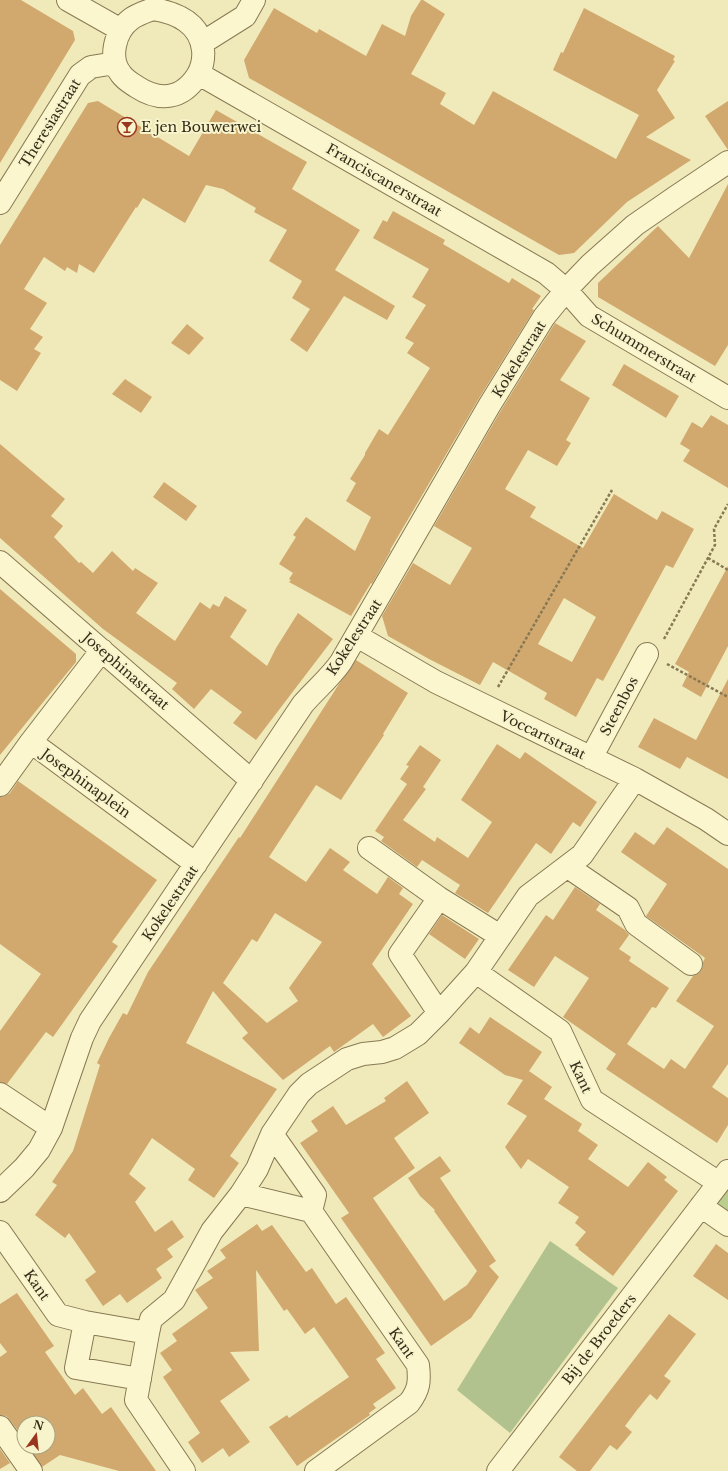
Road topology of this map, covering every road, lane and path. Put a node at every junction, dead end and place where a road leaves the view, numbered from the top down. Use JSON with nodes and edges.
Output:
{"nodes":[{"id":1,"x":68,"y":0,"type":"edge"},
{"id":2,"x":254,"y":0,"type":"edge"},
{"id":3,"x":121,"y":30,"type":"junction"},
{"id":4,"x":202,"y":43,"type":"junction"},
{"id":5,"x":115,"y":63,"type":"junction"},
{"id":6,"x":198,"y":74,"type":"junction"},
{"id":7,"x":728,"y":162,"type":"edge"},
{"id":8,"x":0,"y":203,"type":"edge"},
{"id":9,"x":566,"y":290,"type":"junction"},
{"id":10,"x":728,"y":398,"type":"edge"},
{"id":11,"x":612,"y":490,"type":"dead end"},
{"id":12,"x":728,"y":504,"type":"edge"},
{"id":13,"x":708,"y":558,"type":"junction"},
{"id":14,"x":0,"y":562,"type":"edge"},
{"id":15,"x":728,"y":570,"type":"edge"},
{"id":16,"x":357,"y":636,"type":"junction"},
{"id":17,"x":102,"y":650,"type":"junction"},
{"id":18,"x":647,"y":654,"type":"junction"},
{"id":19,"x":728,"y":697,"type":"edge"},
{"id":20,"x":486,"y":707,"type":"junction"},
{"id":21,"x":30,"y":742,"type":"junction"},
{"id":22,"x":591,"y":758,"type":"junction"},
{"id":23,"x":635,"y":779,"type":"junction"},
{"id":24,"x":252,"y":781,"type":"junction"},
{"id":25,"x":0,"y":785,"type":"edge"},
{"id":26,"x":728,"y":834,"type":"edge"},
{"id":27,"x":369,"y":848,"type":"dead end"},
{"id":28,"x":196,"y":864,"type":"junction"},
{"id":29,"x":568,"y":867,"type":"junction"},
{"id":30,"x":439,"y":898,"type":"junction"},
{"id":31,"x":500,"y":936,"type":"junction"},
{"id":32,"x":691,"y":964,"type":"dead end"},
{"id":33,"x":476,"y":972,"type":"junction"},
{"id":34,"x":440,"y":1013,"type":"junction"},
{"id":35,"x":0,"y":1094,"type":"edge"},
{"id":36,"x":52,"y":1128,"type":"junction"},
{"id":37,"x":272,"y":1134,"type":"junction"},
{"id":38,"x":724,"y":1177,"type":"edge"},
{"id":39,"x":0,"y":1191,"type":"edge"},
{"id":40,"x":241,"y":1194,"type":"junction"},
{"id":41,"x":701,"y":1206,"type":"junction"},
{"id":42,"x":311,"y":1211,"type":"junction"},
{"id":43,"x":728,"y":1225,"type":"edge"},
{"id":44,"x":0,"y":1232,"type":"edge"},
{"id":45,"x":85,"y":1322,"type":"junction"},
{"id":46,"x":148,"y":1333,"type":"junction"},
{"id":47,"x":140,"y":1379,"type":"junction"},
{"id":48,"x":0,"y":1427,"type":"edge"},
{"id":49,"x":31,"y":1471,"type":"edge"},
{"id":50,"x":184,"y":1471,"type":"edge"},
{"id":51,"x":316,"y":1471,"type":"edge"},
{"id":52,"x":498,"y":1471,"type":"edge"}],
"edges":[{"from":1,"to":3,"type":"street"},
{"from":2,"to":4,"type":"street"},
{"from":3,"to":4,"type":"street"},
{"from":3,"to":5,"type":"street"},
{"from":4,"to":6,"type":"street"},
{"from":5,"to":6,"type":"street"},
{"from":5,"to":8,"type":"street","name":"Theresiastraat"},
{"from":6,"to":9,"type":"street","name":"Franciscanerstraat"},
{"from":7,"to":9,"type":"street","name":"Kokelestraat"},
{"from":9,"to":10,"type":"street","name":"Schummerstraat"},
{"from":9,"to":16,"type":"street","name":"Kokelestraat"},
{"from":11,"to":20,"type":"path"},
{"from":12,"to":13,"type":"path"},
{"from":13,"to":15,"type":"path"},
{"from":13,"to":18,"type":"path"},
{"from":14,"to":17,"type":"street","name":"Josephinastraat"},
{"from":16,"to":20,"type":"street","name":"Voccartstraat"},
{"from":16,"to":24,"type":"street","name":"Kokelestraat"},
{"from":17,"to":21,"type":"street","name":"Josephinaplein"},
{"from":17,"to":24,"type":"street","name":"Josephinastraat"},
{"from":18,"to":19,"type":"path"},
{"from":18,"to":22,"type":"street","name":"Steenbos"},
{"from":20,"to":22,"type":"street","name":"Voccartstraat"},
{"from":21,"to":25,"type":"street"},
{"from":21,"to":28,"type":"street","name":"Josephinaplein"},
{"from":22,"to":23,"type":"street","name":"Voccartstraat"},
{"from":23,"to":26,"type":"street","name":"Voccartstraat"},
{"from":23,"to":29,"type":"street"},
{"from":24,"to":28,"type":"street","name":"Kokelestraat"},
{"from":27,"to":30,"type":"street"},
{"from":28,"to":36,"type":"street","name":"Kokelestraat"},
{"from":29,"to":31,"type":"street"},
{"from":29,"to":32,"type":"street"},
{"from":30,"to":31,"type":"street"},
{"from":30,"to":34,"type":"street"},
{"from":31,"to":33,"type":"street"},
{"from":33,"to":34,"type":"street"},
{"from":33,"to":38,"type":"street","name":"Kant"},
{"from":34,"to":37,"type":"street"},
{"from":35,"to":36,"type":"street"},
{"from":36,"to":39,"type":"street","name":"Kokelestraat"},
{"from":37,"to":40,"type":"street"},
{"from":37,"to":42,"type":"street"},
{"from":38,"to":41,"type":"street","name":"Bij de Broeders"},
{"from":40,"to":42,"type":"street"},
{"from":40,"to":46,"type":"street"},
{"from":41,"to":43,"type":"street"},
{"from":41,"to":52,"type":"street","name":"Bij de Broeders"},
{"from":42,"to":51,"type":"street","name":"Kant"},
{"from":44,"to":45,"type":"street","name":"Kant"},
{"from":45,"to":46,"type":"street","name":"Kant"},
{"from":45,"to":47,"type":"street"},
{"from":46,"to":47,"type":"street"},
{"from":47,"to":50,"type":"street"},
{"from":48,"to":49,"type":"street"}]}
